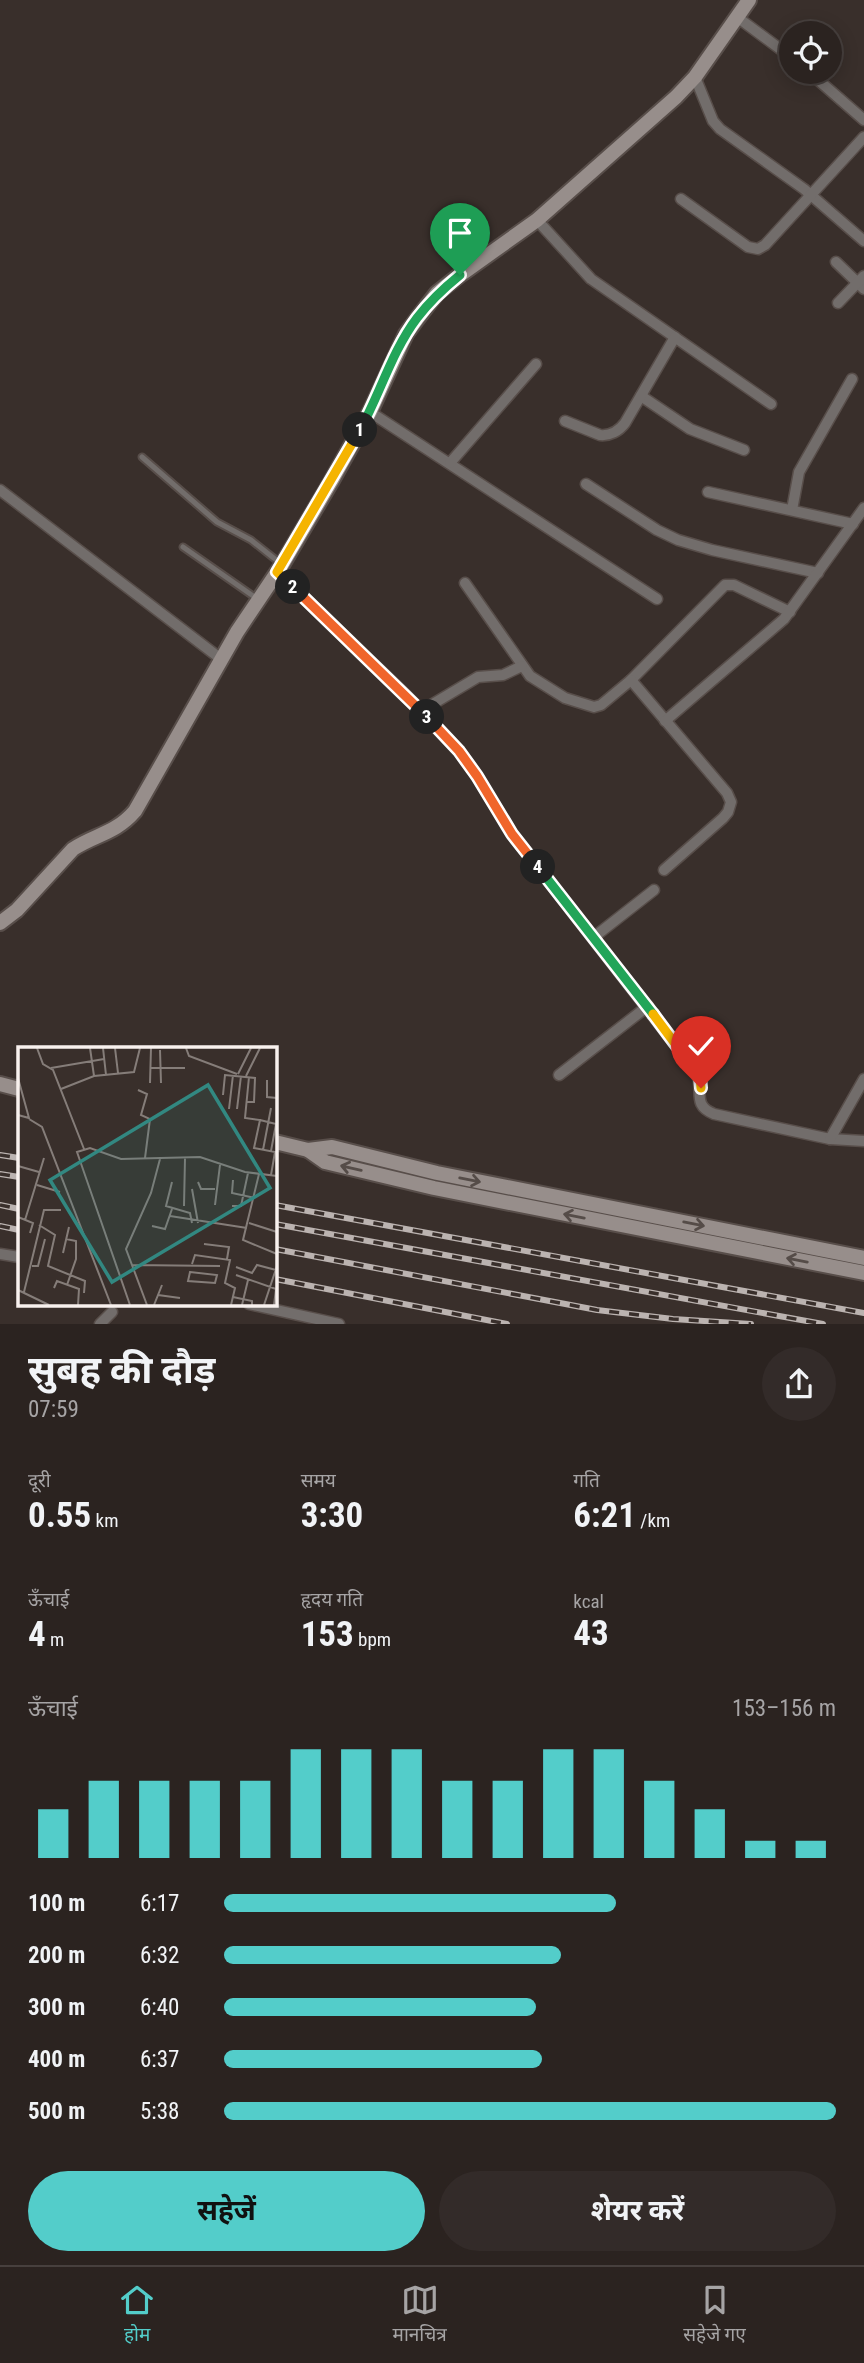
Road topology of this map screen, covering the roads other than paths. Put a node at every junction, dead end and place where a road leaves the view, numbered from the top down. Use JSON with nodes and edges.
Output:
{"nodes":[{"id":1,"x":749,"y":0,"type":"edge"},
{"id":2,"x":737,"y":17,"type":"junction"},
{"id":3,"x":779,"y":48,"type":"edge"},
{"id":4,"x":695,"y":76,"type":"junction"},
{"id":5,"x":823,"y":84,"type":"edge"},
{"id":6,"x":864,"y":120,"type":"edge"},
{"id":7,"x":864,"y":138,"type":"edge"},
{"id":8,"x":811,"y":195,"type":"junction"},
{"id":9,"x":681,"y":199,"type":"dead end"},
{"id":10,"x":537,"y":220,"type":"junction"},
{"id":11,"x":864,"y":241,"type":"edge"},
{"id":12,"x":836,"y":262,"type":"dead end"},
{"id":13,"x":862,"y":283,"type":"edge"},
{"id":14,"x":838,"y":303,"type":"dead end"},
{"id":15,"x":675,"y":337,"type":"junction"},
{"id":16,"x":536,"y":365,"type":"dead end"},
{"id":17,"x":852,"y":379,"type":"dead end"},
{"id":18,"x":641,"y":396,"type":"junction"},
{"id":19,"x":771,"y":404,"type":"dead end"},
{"id":20,"x":370,"y":412,"type":"junction"},
{"id":21,"x":565,"y":421,"type":"dead end"},
{"id":22,"x":744,"y":450,"type":"dead end"},
{"id":23,"x":142,"y":457,"type":"dead end"},
{"id":24,"x":450,"y":463,"type":"junction"},
{"id":25,"x":586,"y":484,"type":"dead end"},
{"id":26,"x":0,"y":490,"type":"edge"},
{"id":27,"x":708,"y":492,"type":"dead end"},
{"id":28,"x":864,"y":508,"type":"edge"},
{"id":29,"x":792,"y":510,"type":"junction"},
{"id":30,"x":853,"y":524,"type":"junction"},
{"id":31,"x":183,"y":547,"type":"dead end"},
{"id":32,"x":280,"y":568,"type":"junction"},
{"id":33,"x":818,"y":573,"type":"junction"},
{"id":34,"x":465,"y":583,"type":"dead end"},
{"id":35,"x":657,"y":599,"type":"dead end"},
{"id":36,"x":259,"y":600,"type":"junction"},
{"id":37,"x":790,"y":612,"type":"junction"},
{"id":38,"x":221,"y":659,"type":"junction"},
{"id":39,"x":522,"y":666,"type":"junction"},
{"id":40,"x":631,"y":680,"type":"junction"},
{"id":41,"x":422,"y":711,"type":"junction"},
{"id":42,"x":666,"y":721,"type":"junction"},
{"id":43,"x":664,"y":870,"type":"dead end"},
{"id":44,"x":654,"y":890,"type":"dead end"},
{"id":45,"x":0,"y":923,"type":"edge"},
{"id":46,"x":594,"y":937,"type":"junction"},
{"id":47,"x":648,"y":1006,"type":"junction"},
{"id":48,"x":559,"y":1075,"type":"dead end"},
{"id":49,"x":864,"y":1079,"type":"edge"},
{"id":50,"x":0,"y":1084,"type":"edge"},
{"id":51,"x":18,"y":1089,"type":"edge"},
{"id":52,"x":830,"y":1139,"type":"junction"},
{"id":53,"x":864,"y":1141,"type":"edge"},
{"id":54,"x":276,"y":1142,"type":"edge"},
{"id":55,"x":0,"y":1254,"type":"edge"},
{"id":56,"x":18,"y":1257,"type":"edge"},
{"id":57,"x":864,"y":1258,"type":"edge"},
{"id":58,"x":834,"y":1260,"type":"junction"},
{"id":59,"x":864,"y":1273,"type":"edge"},
{"id":60,"x":258,"y":1306,"type":"edge"},
{"id":61,"x":112,"y":1312,"type":"dead end"},
{"id":62,"x":100,"y":1324,"type":"edge"},
{"id":63,"x":339,"y":1324,"type":"edge"}],
"edges":[{"from":1,"to":2,"type":"street"},
{"from":2,"to":3,"type":"street"},
{"from":2,"to":4,"type":"street"},
{"from":4,"to":8,"type":"street"},
{"from":4,"to":10,"type":"street"},
{"from":5,"to":6,"type":"street"},
{"from":7,"to":8,"type":"street"},
{"from":8,"to":9,"type":"street"},
{"from":8,"to":11,"type":"street"},
{"from":10,"to":15,"type":"street"},
{"from":10,"to":20,"type":"street"},
{"from":12,"to":13,"type":"street"},
{"from":13,"to":14,"type":"street"},
{"from":15,"to":18,"type":"street"},
{"from":15,"to":19,"type":"street"},
{"from":16,"to":24,"type":"street"},
{"from":17,"to":29,"type":"street"},
{"from":18,"to":21,"type":"street"},
{"from":18,"to":22,"type":"street"},
{"from":20,"to":24,"type":"street"},
{"from":20,"to":32,"type":"street"},
{"from":23,"to":32,"type":"lane"},
{"from":24,"to":35,"type":"street"},
{"from":25,"to":33,"type":"street"},
{"from":26,"to":38,"type":"street"},
{"from":27,"to":29,"type":"street"},
{"from":28,"to":30,"type":"street"},
{"from":29,"to":30,"type":"street"},
{"from":30,"to":33,"type":"street"},
{"from":31,"to":36,"type":"lane"},
{"from":32,"to":36,"type":"street"},
{"from":32,"to":41,"type":"street"},
{"from":33,"to":37,"type":"street"},
{"from":34,"to":39,"type":"street"},
{"from":36,"to":38,"type":"street"},
{"from":37,"to":40,"type":"street"},
{"from":37,"to":42,"type":"street"},
{"from":38,"to":45,"type":"street"},
{"from":39,"to":40,"type":"street"},
{"from":39,"to":41,"type":"street"},
{"from":40,"to":42,"type":"street"},
{"from":41,"to":46,"type":"street"},
{"from":42,"to":43,"type":"street"},
{"from":44,"to":46,"type":"street"},
{"from":46,"to":47,"type":"street"},
{"from":47,"to":48,"type":"street"},
{"from":47,"to":52,"type":"street"},
{"from":49,"to":52,"type":"street"},
{"from":50,"to":51,"type":"street"},
{"from":52,"to":53,"type":"street"},
{"from":54,"to":58,"type":"street"},
{"from":55,"to":56,"type":"street"},
{"from":57,"to":58,"type":"street"},
{"from":58,"to":59,"type":"street"},
{"from":60,"to":63,"type":"street"},
{"from":61,"to":62,"type":"street"}]}
